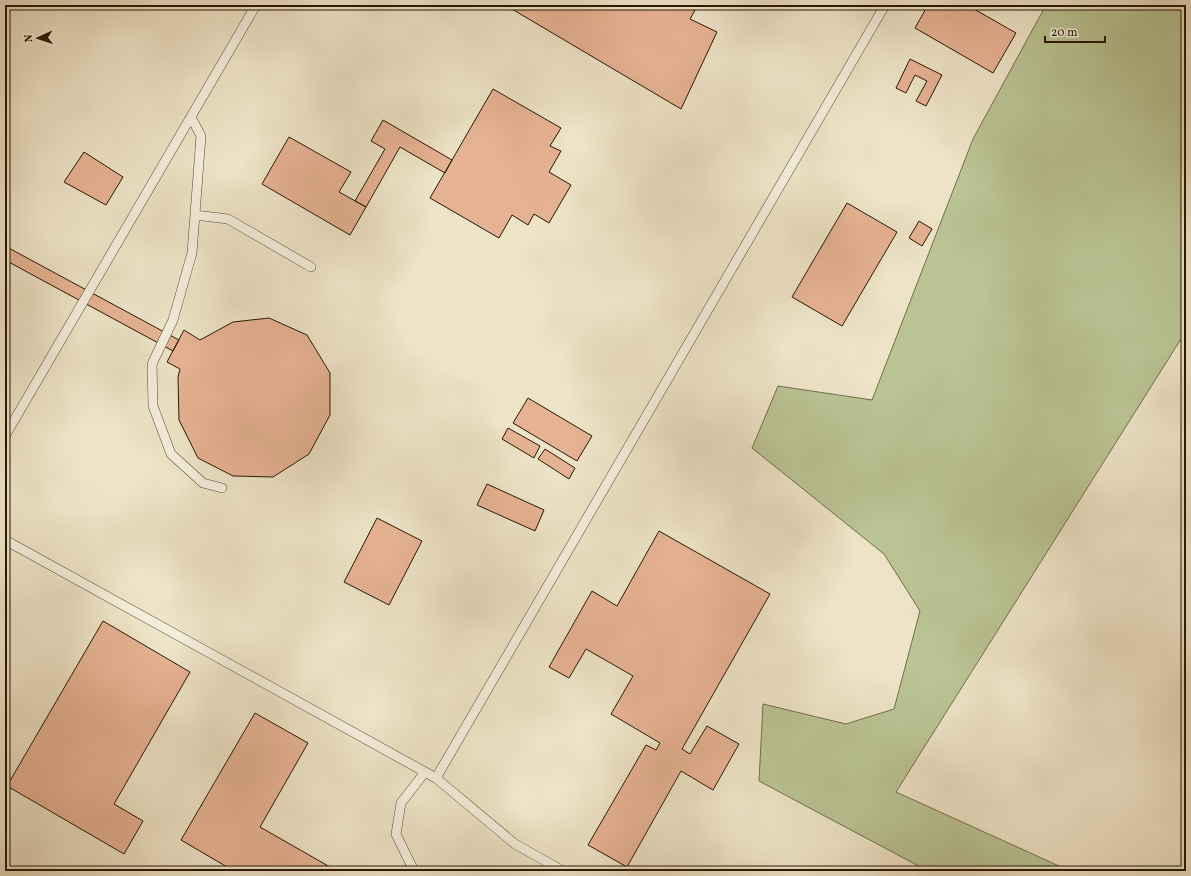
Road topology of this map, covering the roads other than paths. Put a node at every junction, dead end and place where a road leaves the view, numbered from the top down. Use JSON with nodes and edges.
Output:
{"nodes":[{"id":1,"x":256,"y":5,"type":"edge"},
{"id":2,"x":885,"y":5,"type":"edge"},
{"id":3,"x":191,"y":117,"type":"junction"},
{"id":4,"x":195,"y":215,"type":"junction"},
{"id":5,"x":311,"y":267,"type":"dead end"},
{"id":6,"x":5,"y":436,"type":"edge"},
{"id":7,"x":222,"y":488,"type":"dead end"},
{"id":8,"x":5,"y":540,"type":"edge"},
{"id":9,"x":425,"y":772,"type":"junction"},
{"id":10,"x":436,"y":778,"type":"junction"},
{"id":11,"x":414,"y":871,"type":"edge"},
{"id":12,"x":563,"y":871,"type":"edge"}],
"edges":[{"from":1,"to":3,"type":"lane"},
{"from":2,"to":10,"type":"lane"},
{"from":3,"to":4,"type":"lane"},
{"from":3,"to":6,"type":"lane"},
{"from":4,"to":5,"type":"lane"},
{"from":4,"to":7,"type":"lane"},
{"from":8,"to":9,"type":"lane"},
{"from":9,"to":10,"type":"lane"},
{"from":9,"to":11,"type":"lane"},
{"from":10,"to":12,"type":"lane"}]}
